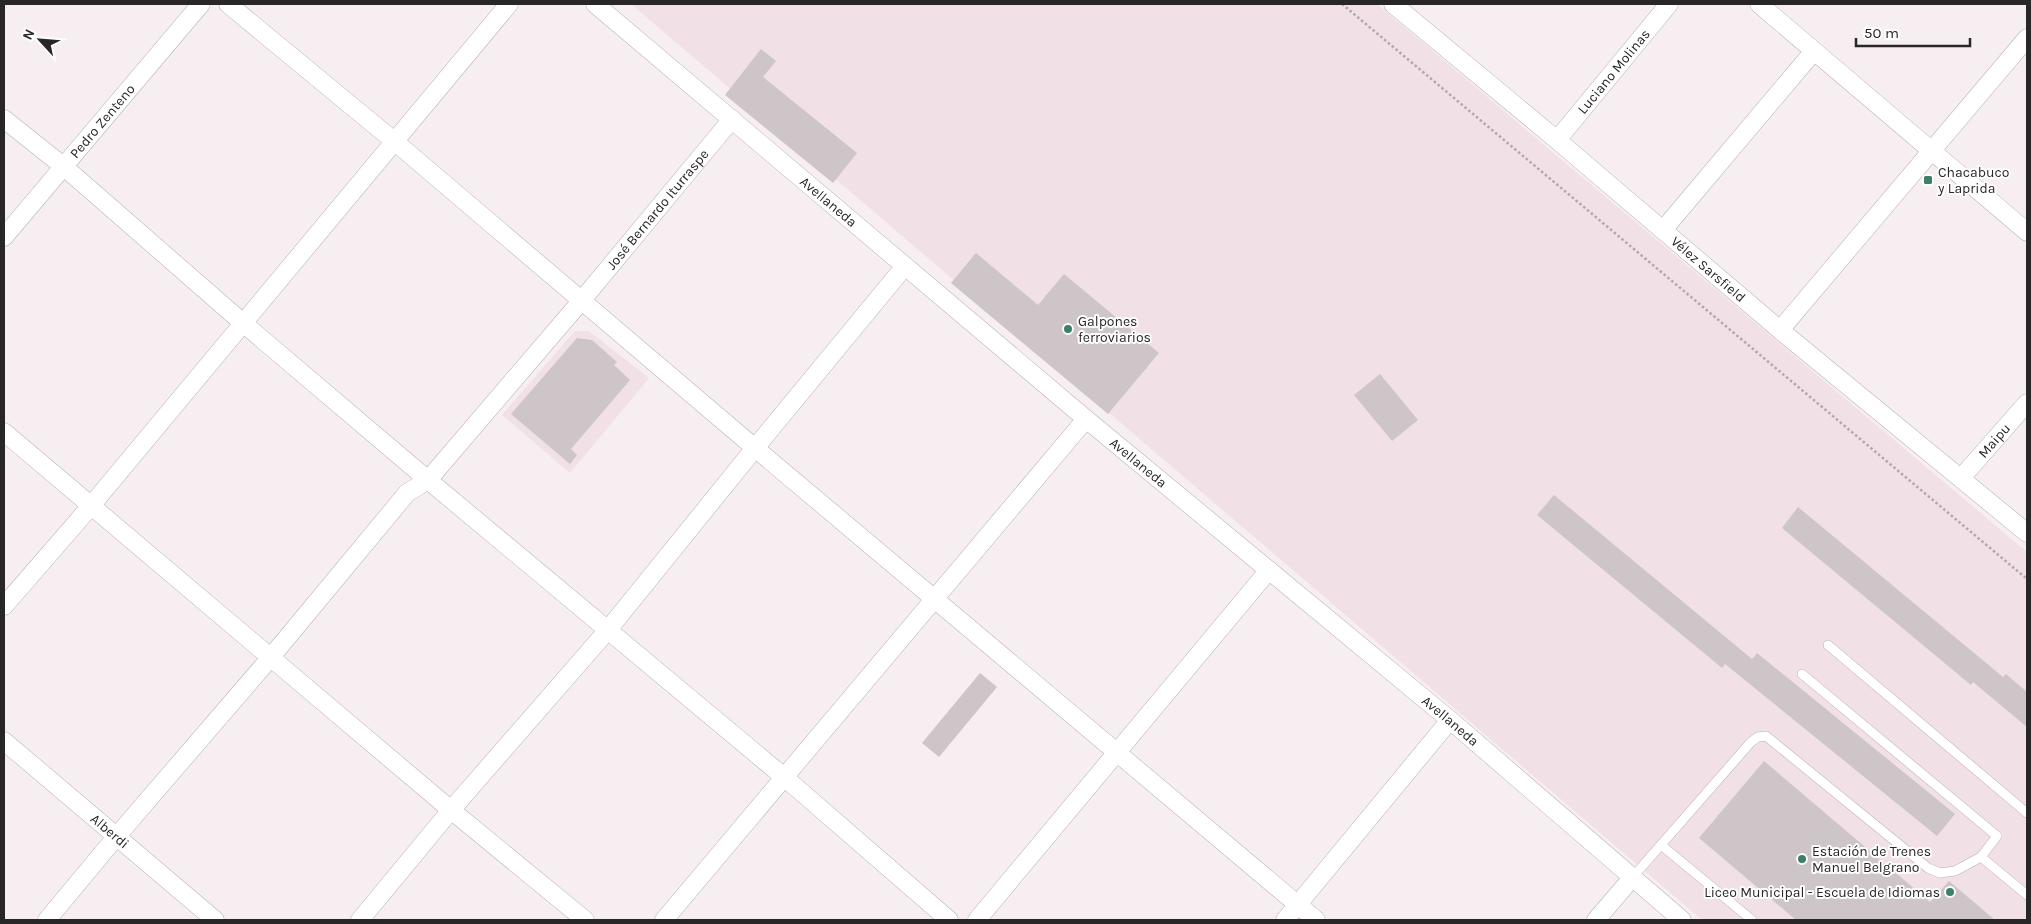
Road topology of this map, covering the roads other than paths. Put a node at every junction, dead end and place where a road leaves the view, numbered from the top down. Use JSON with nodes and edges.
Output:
{"nodes":[{"id":1,"x":200,"y":4,"type":"edge"},
{"id":2,"x":228,"y":4,"type":"edge"},
{"id":3,"x":509,"y":4,"type":"edge"},
{"id":4,"x":595,"y":4,"type":"edge"},
{"id":5,"x":1669,"y":4,"type":"edge"},
{"id":6,"x":1759,"y":4,"type":"edge"},
{"id":7,"x":1401,"y":6,"type":"edge"},
{"id":8,"x":2027,"y":38,"type":"edge"},
{"id":9,"x":1814,"y":51,"type":"junction"},
{"id":10,"x":4,"y":119,"type":"edge"},
{"id":11,"x":732,"y":119,"type":"junction"},
{"id":12,"x":1557,"y":140,"type":"junction"},
{"id":13,"x":394,"y":141,"type":"junction"},
{"id":14,"x":1932,"y":151,"type":"junction"},
{"id":15,"x":63,"y":166,"type":"junction"},
{"id":16,"x":1663,"y":230,"type":"junction"},
{"id":17,"x":2027,"y":232,"type":"edge"},
{"id":18,"x":4,"y":238,"type":"edge"},
{"id":19,"x":905,"y":266,"type":"junction"},
{"id":20,"x":582,"y":300,"type":"junction"},
{"id":21,"x":243,"y":323,"type":"junction"},
{"id":22,"x":1780,"y":330,"type":"junction"},
{"id":23,"x":2027,"y":402,"type":"edge"},
{"id":24,"x":1086,"y":419,"type":"junction"},
{"id":25,"x":4,"y":432,"type":"edge"},
{"id":26,"x":755,"y":448,"type":"junction"},
{"id":27,"x":1961,"y":478,"type":"junction"},
{"id":28,"x":428,"y":480,"type":"junction"},
{"id":29,"x":90,"y":507,"type":"junction"},
{"id":30,"x":2027,"y":533,"type":"edge"},
{"id":31,"x":1268,"y":570,"type":"junction"},
{"id":32,"x":934,"y":600,"type":"junction"},
{"id":33,"x":4,"y":606,"type":"edge"},
{"id":34,"x":607,"y":630,"type":"junction"},
{"id":35,"x":1828,"y":646,"type":"dead end"},
{"id":36,"x":271,"y":657,"type":"junction"},
{"id":37,"x":1802,"y":674,"type":"dead end"},
{"id":38,"x":1450,"y":720,"type":"junction"},
{"id":39,"x":4,"y":741,"type":"edge"},
{"id":40,"x":1117,"y":751,"type":"junction"},
{"id":41,"x":784,"y":777,"type":"junction"},
{"id":42,"x":451,"y":810,"type":"junction"},
{"id":43,"x":2027,"y":813,"type":"edge"},
{"id":44,"x":116,"y":836,"type":"junction"},
{"id":45,"x":1661,"y":844,"type":"junction"},
{"id":46,"x":1981,"y":857,"type":"junction"},
{"id":47,"x":1632,"y":878,"type":"junction"},
{"id":48,"x":2027,"y":895,"type":"edge"},
{"id":49,"x":1298,"y":905,"type":"junction"},
{"id":50,"x":47,"y":920,"type":"edge"},
{"id":51,"x":215,"y":920,"type":"edge"},
{"id":52,"x":360,"y":920,"type":"edge"},
{"id":53,"x":585,"y":920,"type":"edge"},
{"id":54,"x":664,"y":920,"type":"edge"},
{"id":55,"x":949,"y":920,"type":"edge"},
{"id":56,"x":977,"y":920,"type":"edge"},
{"id":57,"x":1285,"y":920,"type":"edge"},
{"id":58,"x":1316,"y":920,"type":"edge"},
{"id":59,"x":1596,"y":920,"type":"edge"},
{"id":60,"x":1682,"y":920,"type":"edge"},
{"id":61,"x":1752,"y":920,"type":"edge"}],
"edges":[{"from":1,"to":15,"type":"street","name":"Pedro Zenteno"},
{"from":2,"to":13,"type":"street"},
{"from":3,"to":13,"type":"street"},
{"from":4,"to":11,"type":"street","name":"Avellaneda"},
{"from":5,"to":12,"type":"street","name":"Luciano Molinas"},
{"from":6,"to":9,"type":"street"},
{"from":7,"to":12,"type":"street","name":"Vélez Sarsfield"},
{"from":8,"to":14,"type":"street"},
{"from":9,"to":14,"type":"street"},
{"from":9,"to":16,"type":"street"},
{"from":10,"to":15,"type":"street"},
{"from":11,"to":19,"type":"street","name":"Avellaneda"},
{"from":11,"to":20,"type":"street","name":"José Bernardo Iturraspe"},
{"from":12,"to":16,"type":"street","name":"Vélez Sarsfield"},
{"from":13,"to":20,"type":"street"},
{"from":13,"to":21,"type":"street"},
{"from":14,"to":17,"type":"street"},
{"from":14,"to":22,"type":"street"},
{"from":15,"to":18,"type":"street","name":"Pedro Zenteno"},
{"from":15,"to":21,"type":"street"},
{"from":16,"to":22,"type":"street","name":"Vélez Sarsfield"},
{"from":19,"to":24,"type":"street","name":"Avellaneda"},
{"from":19,"to":26,"type":"street"},
{"from":20,"to":26,"type":"street"},
{"from":20,"to":28,"type":"street","name":"José Bernardo Iturraspe"},
{"from":21,"to":28,"type":"street"},
{"from":21,"to":29,"type":"street"},
{"from":22,"to":27,"type":"street","name":"Vélez Sarsfield"},
{"from":23,"to":27,"type":"street","name":"Maipu"},
{"from":24,"to":31,"type":"street","name":"Avellaneda"},
{"from":24,"to":32,"type":"street"},
{"from":25,"to":29,"type":"street"},
{"from":26,"to":32,"type":"street"},
{"from":26,"to":34,"type":"street"},
{"from":27,"to":30,"type":"street","name":"Vélez Sarsfield"},
{"from":28,"to":34,"type":"street"},
{"from":28,"to":36,"type":"street","name":"José Bernardo Iturraspe"},
{"from":29,"to":33,"type":"street"},
{"from":29,"to":36,"type":"street"},
{"from":31,"to":38,"type":"street","name":"Avellaneda"},
{"from":31,"to":40,"type":"street"},
{"from":32,"to":40,"type":"street"},
{"from":32,"to":41,"type":"street"},
{"from":34,"to":41,"type":"street"},
{"from":34,"to":42,"type":"street"},
{"from":35,"to":43,"type":"lane"},
{"from":36,"to":42,"type":"street"},
{"from":36,"to":44,"type":"street","name":"José Bernardo Iturraspe"},
{"from":37,"to":46,"type":"lane"},
{"from":38,"to":47,"type":"street","name":"Avellaneda"},
{"from":38,"to":49,"type":"street"},
{"from":39,"to":44,"type":"street","name":"Alberdi"},
{"from":40,"to":49,"type":"street"},
{"from":40,"to":56,"type":"street"},
{"from":41,"to":54,"type":"street"},
{"from":41,"to":55,"type":"street"},
{"from":42,"to":52,"type":"street"},
{"from":42,"to":53,"type":"street"},
{"from":44,"to":50,"type":"street"},
{"from":44,"to":51,"type":"street","name":"Alberdi"},
{"from":45,"to":46,"type":"lane"},
{"from":45,"to":47,"type":"lane"},
{"from":45,"to":61,"type":"lane"},
{"from":46,"to":48,"type":"lane"},
{"from":47,"to":59,"type":"street"},
{"from":47,"to":60,"type":"street","name":"Avellaneda"},
{"from":49,"to":57,"type":"street"},
{"from":49,"to":58,"type":"street"}]}
